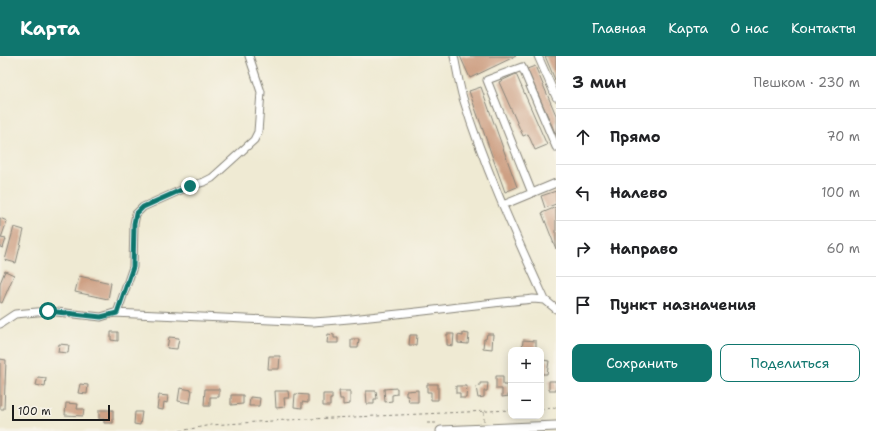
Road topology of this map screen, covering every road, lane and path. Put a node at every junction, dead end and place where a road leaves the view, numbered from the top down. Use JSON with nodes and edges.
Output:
{"nodes":[{"id":1,"x":249,"y":56,"type":"edge"},
{"id":2,"x":454,"y":56,"type":"edge"},
{"id":3,"x":538,"y":56,"type":"edge"},
{"id":4,"x":556,"y":97,"type":"edge"},
{"id":5,"x":556,"y":147,"type":"edge"},
{"id":6,"x":556,"y":183,"type":"edge"},
{"id":7,"x":532,"y":193,"type":"junction"},
{"id":8,"x":503,"y":205,"type":"junction"},
{"id":9,"x":545,"y":300,"type":"junction"},
{"id":10,"x":556,"y":309,"type":"edge"},
{"id":11,"x":117,"y":313,"type":"junction"},
{"id":12,"x":0,"y":324,"type":"edge"},
{"id":13,"x":556,"y":408,"type":"edge"},
{"id":14,"x":544,"y":409,"type":"edge"},
{"id":15,"x":508,"y":410,"type":"edge"},
{"id":16,"x":484,"y":411,"type":"junction"},
{"id":17,"x":484,"y":424,"type":"dead end"},
{"id":18,"x":556,"y":426,"type":"edge"},
{"id":19,"x":180,"y":431,"type":"edge"},
{"id":20,"x":441,"y":431,"type":"edge"}],
"edges":[{"from":1,"to":11,"type":"street"},
{"from":2,"to":8,"type":"street"},
{"from":3,"to":4,"type":"street"},
{"from":5,"to":7,"type":"street"},
{"from":6,"to":7,"type":"street"},
{"from":7,"to":8,"type":"street"},
{"from":8,"to":9,"type":"street"},
{"from":9,"to":10,"type":"street"},
{"from":9,"to":11,"type":"street"},
{"from":11,"to":12,"type":"street"},
{"from":13,"to":14,"type":"path"},
{"from":15,"to":16,"type":"path"},
{"from":16,"to":17,"type":"path"},
{"from":16,"to":19,"type":"path"},
{"from":18,"to":20,"type":"main road"}]}
